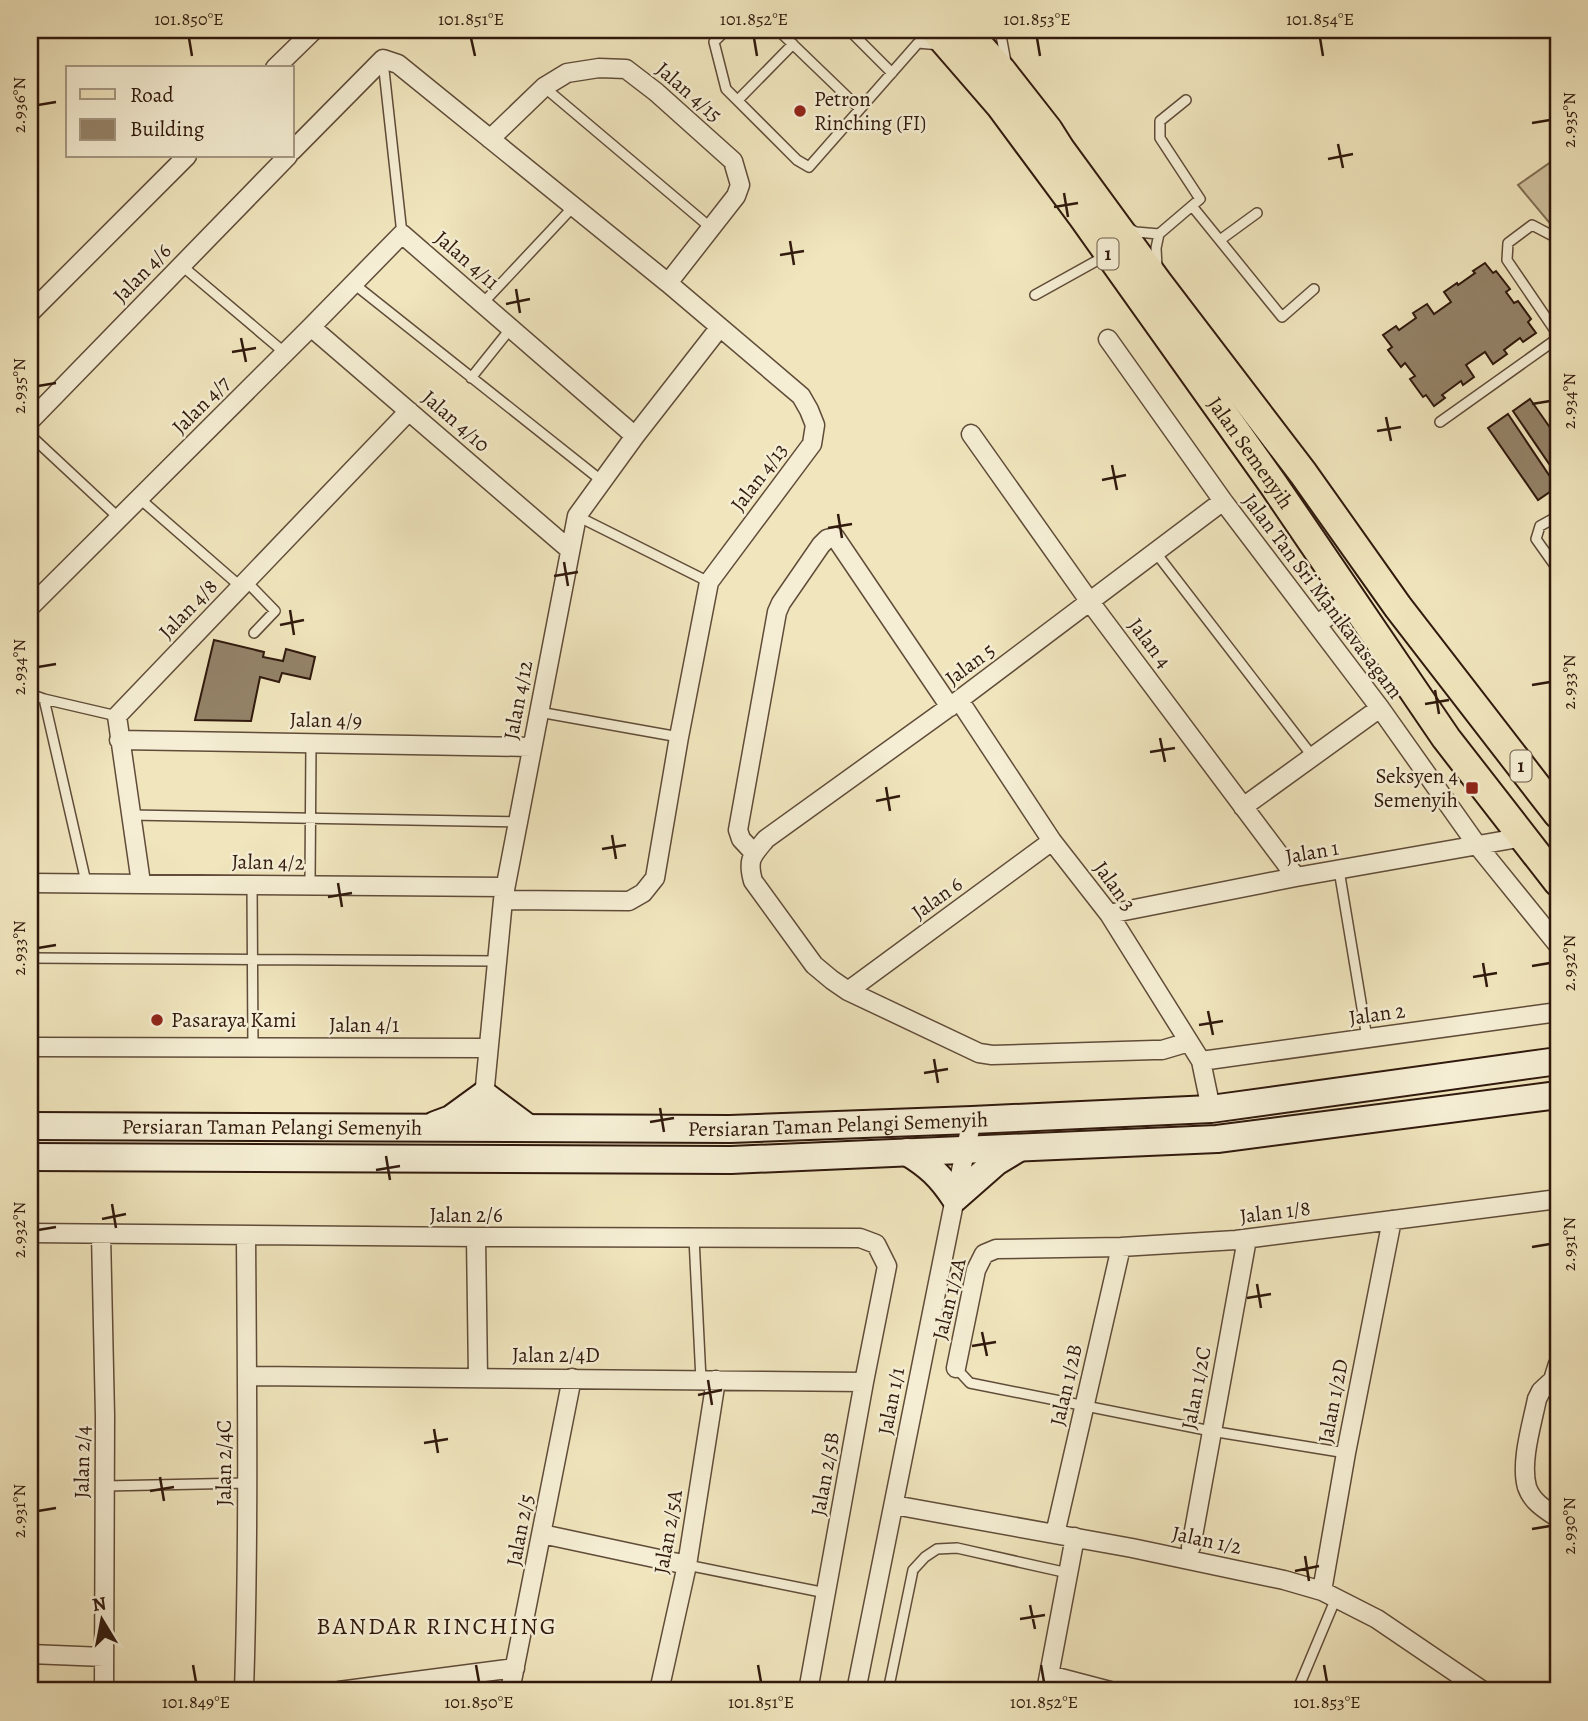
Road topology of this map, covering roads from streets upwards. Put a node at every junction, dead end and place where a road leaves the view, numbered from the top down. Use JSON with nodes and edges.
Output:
{"nodes":[{"id":1,"x":314,"y":30,"type":"edge"},
{"id":2,"x":949,"y":35,"type":"edge"},
{"id":3,"x":277,"y":66,"type":"edge"},
{"id":4,"x":490,"y":139,"type":"junction"},
{"id":5,"x":294,"y":149,"type":"edge"},
{"id":6,"x":185,"y":158,"type":"edge"},
{"id":7,"x":286,"y":158,"type":"edge"},
{"id":8,"x":402,"y":234,"type":"joint"},
{"id":9,"x":668,"y":283,"type":"junction"},
{"id":10,"x":30,"y":313,"type":"edge"},
{"id":11,"x":311,"y":327,"type":"junction"},
{"id":12,"x":720,"y":327,"type":"junction"},
{"id":13,"x":1108,"y":339,"type":"dead end"},
{"id":14,"x":409,"y":411,"type":"junction"},
{"id":15,"x":30,"y":421,"type":"edge"},
{"id":16,"x":971,"y":434,"type":"dead end"},
{"id":17,"x":635,"y":436,"type":"junction"},
{"id":18,"x":1223,"y":501,"type":"junction"},
{"id":19,"x":570,"y":550,"type":"junction"},
{"id":20,"x":1351,"y":598,"type":"junction"},
{"id":21,"x":1090,"y":602,"type":"junction"},
{"id":22,"x":30,"y":607,"type":"edge"},
{"id":23,"x":1317,"y":625,"type":"junction"},
{"id":24,"x":955,"y":703,"type":"junction"},
{"id":25,"x":1380,"y":708,"type":"junction"},
{"id":26,"x":119,"y":740,"type":"junction"},
{"id":27,"x":532,"y":747,"type":"junction"},
{"id":28,"x":1244,"y":807,"type":"junction"},
{"id":29,"x":1558,"y":814,"type":"edge"},
{"id":30,"x":1524,"y":837,"type":"junction"},
{"id":31,"x":1052,"y":841,"type":"junction"},
{"id":32,"x":1477,"y":845,"type":"junction"},
{"id":33,"x":752,"y":859,"type":"junction"},
{"id":34,"x":1296,"y":877,"type":"junction"},
{"id":35,"x":1558,"y":882,"type":"edge"},
{"id":36,"x":30,"y":883,"type":"edge"},
{"id":37,"x":141,"y":883,"type":"junction"},
{"id":38,"x":504,"y":893,"type":"junction"},
{"id":39,"x":1109,"y":914,"type":"junction"},
{"id":40,"x":1558,"y":945,"type":"edge"},
{"id":41,"x":848,"y":991,"type":"junction"},
{"id":42,"x":1558,"y":1012,"type":"edge"},
{"id":43,"x":1189,"y":1042,"type":"junction"},
{"id":44,"x":30,"y":1047,"type":"edge"},
{"id":45,"x":488,"y":1048,"type":"junction"},
{"id":46,"x":1201,"y":1061,"type":"junction"},
{"id":47,"x":1558,"y":1061,"type":"edge"},
{"id":48,"x":1558,"y":1095,"type":"edge"},
{"id":49,"x":484,"y":1096,"type":"junction"},
{"id":50,"x":1211,"y":1109,"type":"junction"},
{"id":51,"x":972,"y":1120,"type":"junction"},
{"id":52,"x":30,"y":1126,"type":"edge"},
{"id":53,"x":426,"y":1128,"type":"junction"},
{"id":54,"x":481,"y":1128,"type":"junction"},
{"id":55,"x":528,"y":1128,"type":"junction"},
{"id":56,"x":1248,"y":1136,"type":"junction"},
{"id":57,"x":1170,"y":1142,"type":"junction"},
{"id":58,"x":1021,"y":1147,"type":"junction"},
{"id":59,"x":966,"y":1150,"type":"junction"},
{"id":60,"x":907,"y":1152,"type":"junction"},
{"id":61,"x":30,"y":1157,"type":"edge"},
{"id":62,"x":432,"y":1159,"type":"junction"},
{"id":63,"x":522,"y":1159,"type":"junction"},
{"id":64,"x":955,"y":1198,"type":"junction"},
{"id":65,"x":1558,"y":1199,"type":"edge"},
{"id":66,"x":1392,"y":1220,"type":"junction"},
{"id":67,"x":30,"y":1233,"type":"edge"},
{"id":68,"x":101,"y":1234,"type":"junction"},
{"id":69,"x":246,"y":1236,"type":"junction"},
{"id":70,"x":476,"y":1237,"type":"junction"},
{"id":71,"x":1247,"y":1239,"type":"junction"},
{"id":72,"x":1121,"y":1247,"type":"junction"},
{"id":73,"x":996,"y":1249,"type":"joint"},
{"id":74,"x":887,"y":1266,"type":"joint"},
{"id":75,"x":1558,"y":1364,"type":"edge"},
{"id":76,"x":956,"y":1368,"type":"road end"},
{"id":77,"x":247,"y":1376,"type":"junction"},
{"id":78,"x":478,"y":1377,"type":"junction"},
{"id":79,"x":572,"y":1378,"type":"junction"},
{"id":80,"x":708,"y":1380,"type":"junction"},
{"id":81,"x":864,"y":1382,"type":"junction"},
{"id":82,"x":894,"y":1505,"type":"junction"},
{"id":83,"x":1558,"y":1518,"type":"edge"},
{"id":84,"x":542,"y":1534,"type":"junction"},
{"id":85,"x":1055,"y":1534,"type":"junction"},
{"id":86,"x":1074,"y":1537,"type":"junction"},
{"id":87,"x":1191,"y":1547,"type":"dead end"},
{"id":88,"x":687,"y":1565,"type":"junction"},
{"id":89,"x":1329,"y":1594,"type":"junction"},
{"id":90,"x":30,"y":1654,"type":"edge"},
{"id":91,"x":104,"y":1657,"type":"junction"},
{"id":92,"x":515,"y":1668,"type":"junction"},
{"id":93,"x":1047,"y":1683,"type":"edge"},
{"id":94,"x":104,"y":1691,"type":"edge"},
{"id":95,"x":244,"y":1691,"type":"edge"},
{"id":96,"x":339,"y":1691,"type":"edge"},
{"id":97,"x":510,"y":1691,"type":"edge"},
{"id":98,"x":659,"y":1691,"type":"edge"},
{"id":99,"x":808,"y":1691,"type":"edge"},
{"id":100,"x":856,"y":1691,"type":"edge"},
{"id":101,"x":1110,"y":1691,"type":"edge"},
{"id":102,"x":1483,"y":1691,"type":"edge"}],
"edges":[{"from":1,"to":3,"type":"street"},
{"from":2,"to":20,"type":"main road","name":"Jalan Semenyih","number":"1"},
{"from":2,"to":29,"type":"main road","name":"Jalan Semenyih","number":"1"},
{"from":4,"to":5,"type":"street","name":"Jalan 4/13"},
{"from":4,"to":9,"type":"street","name":"Jalan 4/13"},
{"from":4,"to":9,"type":"street","name":"Jalan 4/15"},
{"from":6,"to":10,"type":"street"},
{"from":7,"to":15,"type":"street","name":"Jalan 4/6"},
{"from":8,"to":11,"type":"street","name":"Jalan 4/7"},
{"from":8,"to":17,"type":"street","name":"Jalan 4/11"},
{"from":9,"to":12,"type":"street","name":"Jalan 4/13"},
{"from":11,"to":14,"type":"street","name":"Jalan 4/10"},
{"from":11,"to":22,"type":"street","name":"Jalan 4/7"},
{"from":12,"to":17,"type":"street","name":"Jalan 4/12"},
{"from":12,"to":38,"type":"street","name":"Jalan 4/13"},
{"from":13,"to":18,"type":"street","name":"Jalan Tan Sri Manikavasagam"},
{"from":14,"to":19,"type":"street","name":"Jalan 4/10"},
{"from":14,"to":26,"type":"street","name":"Jalan 4/8"},
{"from":16,"to":21,"type":"street","name":"Jalan 4"},
{"from":17,"to":19,"type":"street","name":"Jalan 4/12"},
{"from":18,"to":21,"type":"street","name":"Jalan 5"},
{"from":18,"to":23,"type":"street","name":"Jalan Tan Sri Manikavasagam"},
{"from":19,"to":27,"type":"street","name":"Jalan 4/12"},
{"from":20,"to":23,"type":"street"},
{"from":20,"to":30,"type":"main road","name":"Jalan Semenyih","number":"1"},
{"from":21,"to":24,"type":"street","name":"Jalan 5"},
{"from":21,"to":28,"type":"street","name":"Jalan 4"},
{"from":23,"to":25,"type":"street","name":"Jalan Tan Sri Manikavasagam"},
{"from":24,"to":31,"type":"street","name":"Jalan 3"},
{"from":24,"to":33,"type":"street","name":"Jalan 5"},
{"from":24,"to":33,"type":"street","name":"Jalan 3"},
{"from":25,"to":28,"type":"street"},
{"from":25,"to":32,"type":"street","name":"Jalan Tan Sri Manikavasagam"},
{"from":26,"to":27,"type":"street","name":"Jalan 4/9"},
{"from":26,"to":37,"type":"street"},
{"from":27,"to":38,"type":"street","name":"Jalan 4/12"},
{"from":28,"to":34,"type":"street","name":"Jalan 4"},
{"from":30,"to":32,"type":"street","name":"Jalan 1"},
{"from":30,"to":35,"type":"main road","name":"Jalan Semenyih","number":"1"},
{"from":31,"to":39,"type":"street","name":"Jalan 3"},
{"from":31,"to":41,"type":"street","name":"Jalan 6"},
{"from":32,"to":34,"type":"street","name":"Jalan 1"},
{"from":32,"to":40,"type":"street"},
{"from":33,"to":41,"type":"street"},
{"from":34,"to":39,"type":"street","name":"Jalan 1"},
{"from":36,"to":37,"type":"street","name":"Jalan 4/2"},
{"from":37,"to":38,"type":"street","name":"Jalan 4/2"},
{"from":38,"to":45,"type":"street","name":"Jalan 4/12"},
{"from":39,"to":43,"type":"street","name":"Jalan 3"},
{"from":41,"to":43,"type":"street"},
{"from":42,"to":46,"type":"street","name":"Jalan 2"},
{"from":43,"to":46,"type":"street","name":"Jalan 3"},
{"from":44,"to":45,"type":"street","name":"Jalan 4/1"},
{"from":45,"to":49,"type":"street","name":"Jalan 4/12"},
{"from":46,"to":50,"type":"street","name":"Jalan 3"},
{"from":47,"to":50,"type":"street","name":"Persiaran Taman Pelangi Semenyih"},
{"from":48,"to":56,"type":"street","name":"Persiaran Taman Pelangi Semenyih"},
{"from":49,"to":53,"type":"street"},
{"from":49,"to":54,"type":"street","name":"Jalan 4/12"},
{"from":49,"to":55,"type":"street"},
{"from":50,"to":51,"type":"street","name":"Persiaran Taman Pelangi Semenyih"},
{"from":50,"to":56,"type":"street"},
{"from":50,"to":57,"type":"street"},
{"from":51,"to":55,"type":"street","name":"Persiaran Taman Pelangi Semenyih"},
{"from":51,"to":59,"type":"street","name":"Jalan 1/1"},
{"from":52,"to":53,"type":"street","name":"Persiaran Taman Pelangi Semenyih"},
{"from":53,"to":54,"type":"street","name":"Persiaran Taman Pelangi Semenyih"},
{"from":54,"to":55,"type":"street","name":"Persiaran Taman Pelangi Semenyih"},
{"from":54,"to":62,"type":"street"},
{"from":54,"to":63,"type":"street"},
{"from":56,"to":57,"type":"street","name":"Persiaran Taman Pelangi Semenyih"},
{"from":57,"to":58,"type":"street","name":"Persiaran Taman Pelangi Semenyih"},
{"from":58,"to":59,"type":"street","name":"Persiaran Taman Pelangi Semenyih"},
{"from":58,"to":64,"type":"street"},
{"from":59,"to":60,"type":"street","name":"Persiaran Taman Pelangi Semenyih"},
{"from":59,"to":64,"type":"street","name":"Jalan 1/1"},
{"from":60,"to":63,"type":"street","name":"Persiaran Taman Pelangi Semenyih"},
{"from":60,"to":64,"type":"street"},
{"from":61,"to":62,"type":"street","name":"Persiaran Taman Pelangi Semenyih"},
{"from":62,"to":63,"type":"street","name":"Persiaran Taman Pelangi Semenyih"},
{"from":64,"to":82,"type":"street","name":"Jalan 1/1"},
{"from":65,"to":66,"type":"street","name":"Jalan 1/8"},
{"from":66,"to":71,"type":"street","name":"Jalan 1/8"},
{"from":66,"to":89,"type":"street","name":"Jalan 1/2D"},
{"from":67,"to":68,"type":"street","name":"Jalan 2/6"},
{"from":68,"to":69,"type":"street","name":"Jalan 2/6"},
{"from":68,"to":91,"type":"street","name":"Jalan 2/4"},
{"from":69,"to":70,"type":"street","name":"Jalan 2/6"},
{"from":69,"to":77,"type":"street","name":"Jalan 2/4C"},
{"from":70,"to":74,"type":"street","name":"Jalan 2/6"},
{"from":70,"to":78,"type":"street"},
{"from":71,"to":72,"type":"street","name":"Jalan 1/8"},
{"from":71,"to":87,"type":"street","name":"Jalan 1/2C"},
{"from":72,"to":73,"type":"street","name":"Jalan 1/8"},
{"from":72,"to":85,"type":"street","name":"Jalan 1/2B"},
{"from":73,"to":76,"type":"street","name":"Jalan 1/2A"},
{"from":74,"to":81,"type":"street","name":"Jalan 2/5B"},
{"from":75,"to":83,"type":"street"},
{"from":77,"to":78,"type":"street","name":"Jalan 2/4D"},
{"from":77,"to":95,"type":"street","name":"Jalan 2/4C"},
{"from":78,"to":79,"type":"street","name":"Jalan 2/4D"},
{"from":79,"to":80,"type":"street","name":"Jalan 2/4D"},
{"from":79,"to":84,"type":"street","name":"Jalan 2/5"},
{"from":80,"to":81,"type":"street","name":"Jalan 2/4D"},
{"from":80,"to":88,"type":"street","name":"Jalan 2/5A"},
{"from":81,"to":99,"type":"street","name":"Jalan 2/5B"},
{"from":82,"to":85,"type":"street","name":"Jalan 1/2"},
{"from":82,"to":100,"type":"street","name":"Jalan 1/1"},
{"from":84,"to":88,"type":"street"},
{"from":84,"to":92,"type":"street","name":"Jalan 2/5"},
{"from":85,"to":86,"type":"street","name":"Jalan 1/2"},
{"from":86,"to":89,"type":"street","name":"Jalan 1/2"},
{"from":86,"to":93,"type":"street"},
{"from":88,"to":98,"type":"street","name":"Jalan 2/5A"},
{"from":89,"to":102,"type":"street","name":"Jalan 1/2"},
{"from":90,"to":91,"type":"street"},
{"from":91,"to":94,"type":"street","name":"Jalan 2/4"},
{"from":92,"to":96,"type":"street"},
{"from":92,"to":97,"type":"street","name":"Jalan 2/5"},
{"from":93,"to":101,"type":"street"}]}
